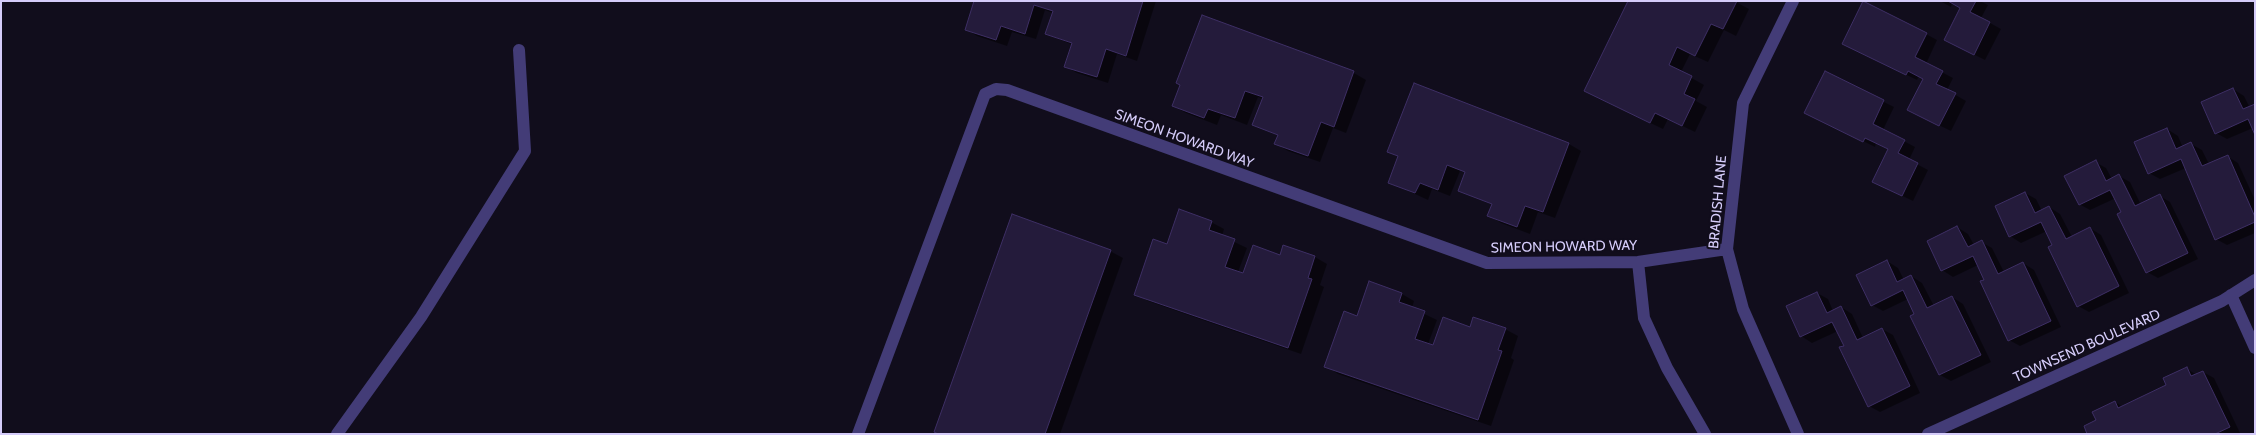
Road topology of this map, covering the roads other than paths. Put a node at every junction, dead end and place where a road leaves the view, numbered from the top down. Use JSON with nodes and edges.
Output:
{"nodes":[{"id":1,"x":1792,"y":1,"type":"edge"},
{"id":2,"x":519,"y":50,"type":"dead end"},
{"id":3,"x":1727,"y":249,"type":"junction"},
{"id":4,"x":1638,"y":262,"type":"junction"},
{"id":5,"x":2255,"y":280,"type":"edge"},
{"id":6,"x":2231,"y":295,"type":"junction"},
{"id":7,"x":2255,"y":348,"type":"edge"},
{"id":8,"x":337,"y":434,"type":"edge"},
{"id":9,"x":858,"y":434,"type":"edge"},
{"id":10,"x":1705,"y":434,"type":"edge"},
{"id":11,"x":1798,"y":434,"type":"edge"},
{"id":12,"x":1928,"y":434,"type":"edge"}],
"edges":[{"from":1,"to":3,"type":"street","name":"BRADISH LANE"},
{"from":2,"to":8,"type":"street"},
{"from":3,"to":4,"type":"street","name":"SIMEON HOWARD WAY"},
{"from":3,"to":11,"type":"street","name":"BRADISH LANE"},
{"from":4,"to":9,"type":"street","name":"SIMEON HOWARD WAY"},
{"from":4,"to":10,"type":"street"},
{"from":5,"to":6,"type":"street","name":"TOWNSEND BOULEVARD"},
{"from":6,"to":7,"type":"street"},
{"from":6,"to":12,"type":"street","name":"TOWNSEND BOULEVARD"}]}
